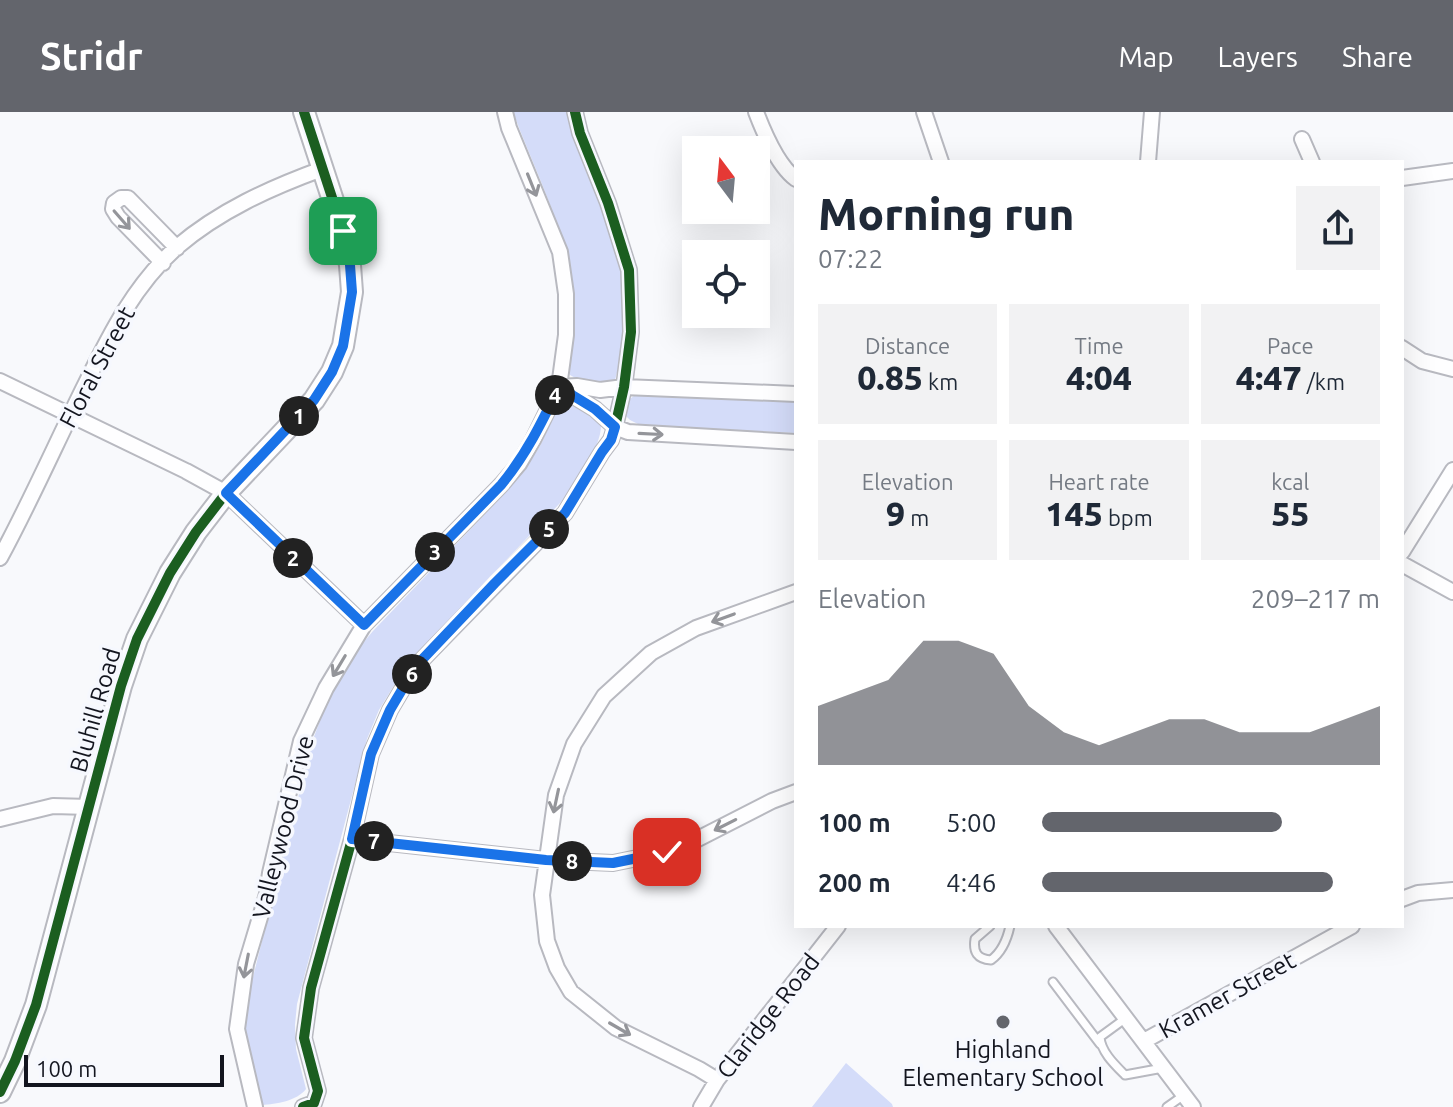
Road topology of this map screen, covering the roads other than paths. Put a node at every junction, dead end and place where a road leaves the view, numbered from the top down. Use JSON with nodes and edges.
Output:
{"nodes":[{"id":1,"x":304,"y":112,"type":"edge"},
{"id":2,"x":505,"y":112,"type":"edge"},
{"id":3,"x":575,"y":112,"type":"edge"},
{"id":4,"x":756,"y":112,"type":"edge"},
{"id":5,"x":924,"y":112,"type":"edge"},
{"id":6,"x":1152,"y":112,"type":"edge"},
{"id":7,"x":1302,"y":139,"type":"dead end"},
{"id":8,"x":940,"y":160,"type":"edge"},
{"id":9,"x":1148,"y":160,"type":"edge"},
{"id":10,"x":1311,"y":160,"type":"edge"},
{"id":11,"x":322,"y":169,"type":"junction"},
{"id":12,"x":1453,"y":171,"type":"edge"},
{"id":13,"x":794,"y":178,"type":"edge"},
{"id":14,"x":1404,"y":178,"type":"edge"},
{"id":15,"x":177,"y":248,"type":"junction"},
{"id":16,"x":163,"y":263,"type":"junction"},
{"id":17,"x":1404,"y":349,"type":"edge"},
{"id":18,"x":1453,"y":369,"type":"edge"},
{"id":19,"x":0,"y":381,"type":"edge"},
{"id":20,"x":559,"y":387,"type":"junction"},
{"id":21,"x":624,"y":387,"type":"junction"},
{"id":22,"x":794,"y":394,"type":"edge"},
{"id":23,"x":70,"y":415,"type":"junction"},
{"id":24,"x":615,"y":427,"type":"junction"},
{"id":25,"x":794,"y":442,"type":"edge"},
{"id":26,"x":1453,"y":470,"type":"edge"},
{"id":27,"x":226,"y":493,"type":"junction"},
{"id":28,"x":1404,"y":549,"type":"edge"},
{"id":29,"x":0,"y":558,"type":"edge"},
{"id":30,"x":1404,"y":565,"type":"edge"},
{"id":31,"x":1453,"y":592,"type":"edge"},
{"id":32,"x":794,"y":593,"type":"edge"},
{"id":33,"x":364,"y":625,"type":"junction"},
{"id":34,"x":794,"y":793,"type":"edge"},
{"id":35,"x":89,"y":807,"type":"junction"},
{"id":36,"x":0,"y":819,"type":"edge"},
{"id":37,"x":352,"y":839,"type":"junction"},
{"id":38,"x":546,"y":860,"type":"junction"},
{"id":39,"x":1453,"y":890,"type":"edge"},
{"id":40,"x":1404,"y":898,"type":"edge"},
{"id":41,"x":836,"y":928,"type":"edge"},
{"id":42,"x":988,"y":928,"type":"edge"},
{"id":43,"x":1010,"y":928,"type":"edge"},
{"id":44,"x":1348,"y":928,"type":"edge"},
{"id":45,"x":1063,"y":929,"type":"edge"},
{"id":46,"x":1053,"y":982,"type":"dead end"},
{"id":47,"x":1126,"y":1018,"type":"junction"},
{"id":48,"x":1144,"y":1041,"type":"junction"},
{"id":49,"x":1100,"y":1044,"type":"junction"},
{"id":50,"x":1163,"y":1068,"type":"junction"},
{"id":51,"x":717,"y":1080,"type":"junction"},
{"id":52,"x":0,"y":1092,"type":"edge"},
{"id":53,"x":1188,"y":1101,"type":"edge"},
{"id":54,"x":255,"y":1107,"type":"edge"},
{"id":55,"x":303,"y":1107,"type":"edge"},
{"id":56,"x":701,"y":1107,"type":"edge"},
{"id":57,"x":1167,"y":1107,"type":"edge"}],
"edges":[{"from":1,"to":11,"type":"street","name":"Bluhill Road"},
{"from":2,"to":20,"type":"street","name":"Valleywood Drive","one_way":true},
{"from":3,"to":21,"type":"street"},
{"from":4,"to":13,"type":"street"},
{"from":5,"to":8,"type":"street"},
{"from":6,"to":9,"type":"street"},
{"from":7,"to":10,"type":"street"},
{"from":11,"to":15,"type":"street","name":"Floral Street"},
{"from":11,"to":27,"type":"street","name":"Bluhill Road"},
{"from":12,"to":14,"type":"street"},
{"from":15,"to":16,"type":"street","name":"Floral Street"},
{"from":15,"to":16,"type":"street","one_way":true},
{"from":16,"to":23,"type":"street","name":"Floral Street"},
{"from":17,"to":18,"type":"street"},
{"from":19,"to":23,"type":"street"},
{"from":20,"to":21,"type":"street"},
{"from":20,"to":24,"type":"street"},
{"from":20,"to":33,"type":"street","name":"Valleywood Drive"},
{"from":21,"to":22,"type":"street"},
{"from":21,"to":24,"type":"street"},
{"from":23,"to":27,"type":"street"},
{"from":23,"to":29,"type":"street","name":"Floral Street"},
{"from":24,"to":25,"type":"street","one_way":true},
{"from":24,"to":37,"type":"street"},
{"from":26,"to":28,"type":"street"},
{"from":27,"to":33,"type":"street"},
{"from":27,"to":35,"type":"street","name":"Bluhill Road"},
{"from":30,"to":31,"type":"street"},
{"from":32,"to":38,"type":"street","one_way":true},
{"from":33,"to":54,"type":"street","name":"Valleywood Drive","one_way":true},
{"from":34,"to":38,"type":"street","one_way":true},
{"from":35,"to":36,"type":"street"},
{"from":35,"to":52,"type":"street","name":"Bluhill Road"},
{"from":37,"to":38,"type":"street"},
{"from":37,"to":55,"type":"street"},
{"from":38,"to":51,"type":"street","one_way":true},
{"from":39,"to":40,"type":"street"},
{"from":41,"to":51,"type":"street","name":"Claridge Road"},
{"from":42,"to":43,"type":"lane"},
{"from":44,"to":48,"type":"street","name":"Kramer Street"},
{"from":45,"to":47,"type":"street"},
{"from":46,"to":49,"type":"lane"},
{"from":47,"to":48,"type":"street"},
{"from":47,"to":49,"type":"lane"},
{"from":48,"to":50,"type":"street"},
{"from":49,"to":50,"type":"lane"},
{"from":50,"to":53,"type":"street"},
{"from":51,"to":56,"type":"street","name":"Claridge Road"},
{"from":53,"to":57,"type":"lane"}]}
